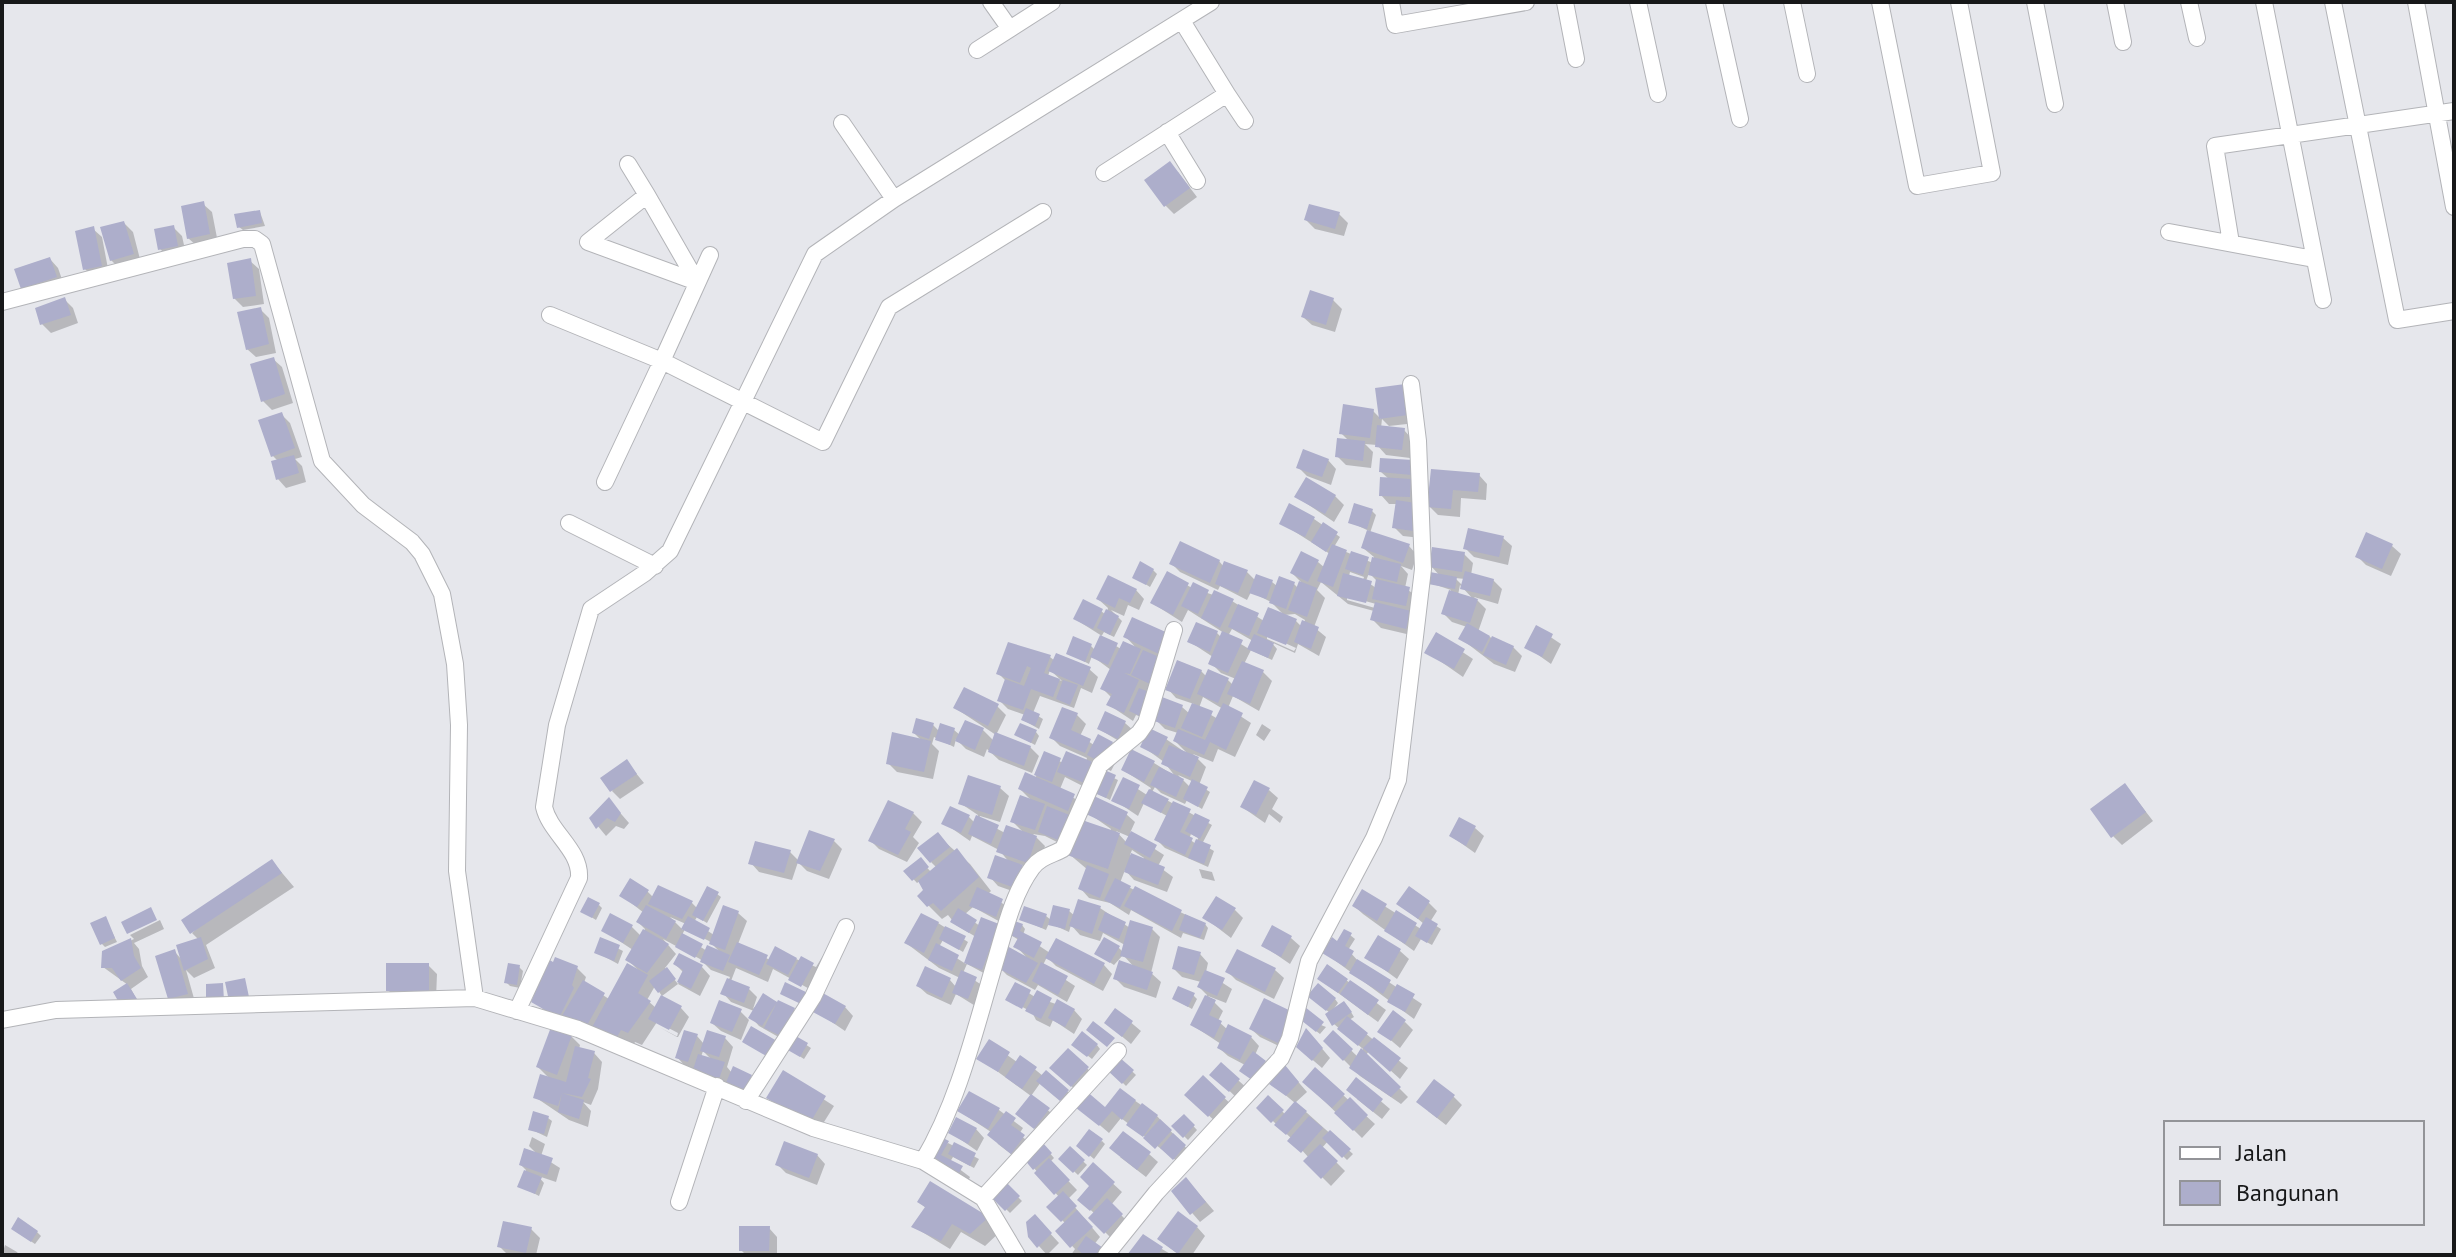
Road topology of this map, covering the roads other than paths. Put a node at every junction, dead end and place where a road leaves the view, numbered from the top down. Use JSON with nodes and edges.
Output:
{"nodes":[{"id":1,"x":991,"y":2,"type":"edge"},
{"id":2,"x":1052,"y":2,"type":"edge"},
{"id":3,"x":1211,"y":2,"type":"edge"},
{"id":4,"x":1391,"y":2,"type":"edge"},
{"id":5,"x":1526,"y":2,"type":"edge"},
{"id":6,"x":1565,"y":2,"type":"edge"},
{"id":7,"x":1638,"y":2,"type":"edge"},
{"id":8,"x":1714,"y":2,"type":"edge"},
{"id":9,"x":1792,"y":2,"type":"edge"},
{"id":10,"x":1880,"y":2,"type":"edge"},
{"id":11,"x":1959,"y":2,"type":"edge"},
{"id":12,"x":2035,"y":2,"type":"edge"},
{"id":13,"x":2115,"y":2,"type":"edge"},
{"id":14,"x":2189,"y":2,"type":"edge"},
{"id":15,"x":2264,"y":2,"type":"edge"},
{"id":16,"x":2333,"y":2,"type":"edge"},
{"id":17,"x":2416,"y":2,"type":"edge"},
{"id":18,"x":1182,"y":21,"type":"junction"},
{"id":19,"x":1010,"y":29,"type":"junction"},
{"id":20,"x":2197,"y":38,"type":"dead end"},
{"id":21,"x":2123,"y":42,"type":"dead end"},
{"id":22,"x":977,"y":50,"type":"dead end"},
{"id":23,"x":1576,"y":59,"type":"dead end"},
{"id":24,"x":1807,"y":74,"type":"dead end"},
{"id":25,"x":1227,"y":94,"type":"junction"},
{"id":26,"x":1658,"y":94,"type":"dead end"},
{"id":27,"x":2055,"y":104,"type":"dead end"},
{"id":28,"x":2446,"y":112,"type":"edge"},
{"id":29,"x":1740,"y":119,"type":"dead end"},
{"id":30,"x":1245,"y":121,"type":"dead end"},
{"id":31,"x":842,"y":123,"type":"dead end"},
{"id":32,"x":2359,"y":127,"type":"junction"},
{"id":33,"x":1167,"y":132,"type":"junction"},
{"id":34,"x":2290,"y":136,"type":"junction"},
{"id":35,"x":628,"y":164,"type":"dead end"},
{"id":36,"x":1104,"y":173,"type":"dead end"},
{"id":37,"x":1197,"y":181,"type":"dead end"},
{"id":38,"x":647,"y":195,"type":"junction"},
{"id":39,"x":894,"y":199,"type":"junction"},
{"id":40,"x":2454,"y":207,"type":"edge"},
{"id":41,"x":1043,"y":212,"type":"dead end"},
{"id":42,"x":2169,"y":232,"type":"dead end"},
{"id":43,"x":2231,"y":243,"type":"junction"},
{"id":44,"x":710,"y":255,"type":"dead end"},
{"id":45,"x":2314,"y":259,"type":"junction"},
{"id":46,"x":697,"y":282,"type":"junction"},
{"id":47,"x":2323,"y":300,"type":"dead end"},
{"id":48,"x":2,"y":302,"type":"edge"},
{"id":49,"x":2454,"y":311,"type":"edge"},
{"id":50,"x":550,"y":315,"type":"dead end"},
{"id":51,"x":662,"y":361,"type":"junction"},
{"id":52,"x":1411,"y":384,"type":"dead end"},
{"id":53,"x":743,"y":402,"type":"junction"},
{"id":54,"x":605,"y":482,"type":"dead end"},
{"id":55,"x":569,"y":523,"type":"dead end"},
{"id":56,"x":655,"y":566,"type":"junction"},
{"id":57,"x":1174,"y":630,"type":"dead end"},
{"id":58,"x":846,"y":927,"type":"dead end"},
{"id":59,"x":475,"y":998,"type":"junction"},
{"id":60,"x":517,"y":1011,"type":"junction"},
{"id":61,"x":2,"y":1020,"type":"edge"},
{"id":62,"x":1118,"y":1051,"type":"dead end"},
{"id":63,"x":717,"y":1086,"type":"junction"},
{"id":64,"x":746,"y":1101,"type":"junction"},
{"id":65,"x":923,"y":1161,"type":"junction"},
{"id":66,"x":983,"y":1198,"type":"junction"},
{"id":67,"x":679,"y":1202,"type":"dead end"},
{"id":68,"x":1017,"y":1255,"type":"edge"},
{"id":69,"x":1106,"y":1255,"type":"edge"}],
"edges":[{"from":1,"to":19,"type":"street"},
{"from":2,"to":19,"type":"street"},
{"from":3,"to":18,"type":"street"},
{"from":4,"to":5,"type":"street"},
{"from":6,"to":23,"type":"street"},
{"from":7,"to":26,"type":"street"},
{"from":8,"to":29,"type":"street"},
{"from":9,"to":24,"type":"street"},
{"from":10,"to":11,"type":"street"},
{"from":12,"to":27,"type":"street"},
{"from":13,"to":21,"type":"street"},
{"from":14,"to":20,"type":"street"},
{"from":15,"to":34,"type":"street"},
{"from":16,"to":32,"type":"street"},
{"from":17,"to":28,"type":"street"},
{"from":18,"to":25,"type":"street"},
{"from":18,"to":39,"type":"street"},
{"from":19,"to":22,"type":"street"},
{"from":25,"to":30,"type":"street"},
{"from":25,"to":33,"type":"street"},
{"from":28,"to":32,"type":"street"},
{"from":28,"to":40,"type":"street"},
{"from":31,"to":39,"type":"street"},
{"from":32,"to":34,"type":"street"},
{"from":32,"to":49,"type":"street"},
{"from":33,"to":36,"type":"street"},
{"from":33,"to":37,"type":"street"},
{"from":34,"to":43,"type":"street"},
{"from":34,"to":45,"type":"street"},
{"from":35,"to":38,"type":"street"},
{"from":38,"to":46,"type":"street"},
{"from":38,"to":46,"type":"street"},
{"from":39,"to":53,"type":"street"},
{"from":41,"to":53,"type":"street"},
{"from":42,"to":43,"type":"street"},
{"from":43,"to":45,"type":"street"},
{"from":44,"to":46,"type":"street"},
{"from":45,"to":47,"type":"street"},
{"from":46,"to":51,"type":"street"},
{"from":48,"to":59,"type":"street"},
{"from":50,"to":51,"type":"street"},
{"from":51,"to":53,"type":"street"},
{"from":51,"to":54,"type":"street"},
{"from":52,"to":69,"type":"street"},
{"from":53,"to":56,"type":"street"},
{"from":55,"to":56,"type":"street"},
{"from":56,"to":60,"type":"street"},
{"from":57,"to":65,"type":"street"},
{"from":58,"to":64,"type":"street"},
{"from":59,"to":60,"type":"street"},
{"from":59,"to":61,"type":"street"},
{"from":60,"to":63,"type":"street"},
{"from":62,"to":66,"type":"street"},
{"from":63,"to":64,"type":"street"},
{"from":63,"to":67,"type":"street"},
{"from":64,"to":65,"type":"street"},
{"from":65,"to":66,"type":"street"},
{"from":66,"to":68,"type":"street"}]}
